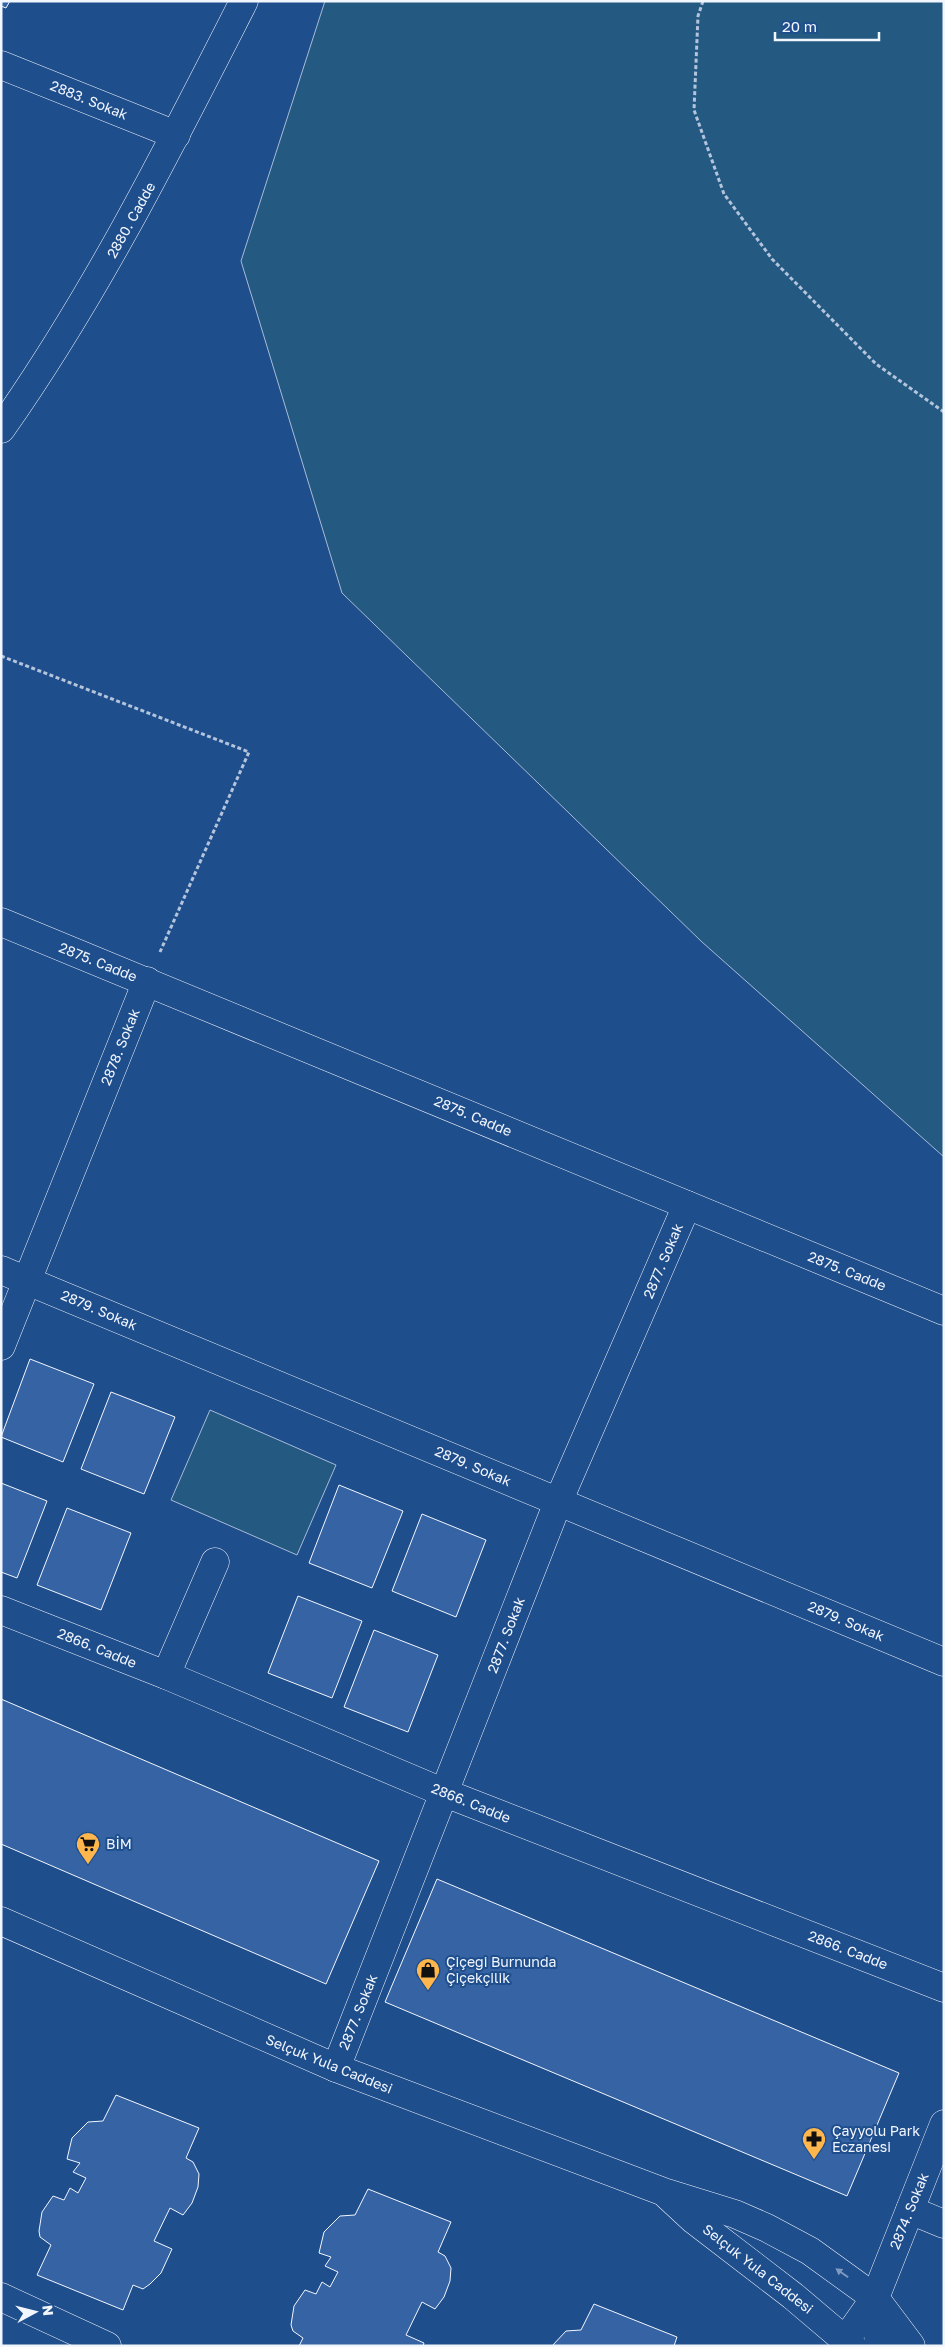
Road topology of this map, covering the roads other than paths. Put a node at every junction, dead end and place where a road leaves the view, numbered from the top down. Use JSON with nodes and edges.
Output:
{"nodes":[{"id":1,"x":244,"y":1,"type":"edge"},
{"id":2,"x":1,"y":65,"type":"edge"},
{"id":3,"x":176,"y":135,"type":"junction"},
{"id":4,"x":4,"y":420,"type":"edge"},
{"id":5,"x":1,"y":922,"type":"edge"},
{"id":6,"x":147,"y":981,"type":"junction"},
{"id":7,"x":687,"y":1205,"type":"junction"},
{"id":8,"x":1,"y":1270,"type":"edge"},
{"id":9,"x":26,"y":1280,"type":"junction"},
{"id":10,"x":944,"y":1311,"type":"edge"},
{"id":11,"x":1,"y":1346,"type":"edge"},
{"id":12,"x":558,"y":1502,"type":"junction"},
{"id":13,"x":214,"y":1562,"type":"dead end"},
{"id":14,"x":1,"y":1610,"type":"edge"},
{"id":15,"x":944,"y":1662,"type":"edge"},
{"id":16,"x":166,"y":1675,"type":"junction"},
{"id":17,"x":445,"y":1793,"type":"junction"},
{"id":18,"x":1,"y":1921,"type":"edge"},
{"id":19,"x":944,"y":1988,"type":"edge"},
{"id":20,"x":336,"y":2068,"type":"junction"},
{"id":21,"x":944,"y":2124,"type":"edge"},
{"id":22,"x":664,"y":2192,"type":"junction"},
{"id":23,"x":910,"y":2210,"type":"junction"},
{"id":24,"x":944,"y":2224,"type":"edge"},
{"id":25,"x":1,"y":2297,"type":"edge"},
{"id":26,"x":875,"y":2298,"type":"junction"},
{"id":27,"x":847,"y":2344,"type":"edge"},
{"id":28,"x":107,"y":2346,"type":"edge"},
{"id":29,"x":879,"y":2346,"type":"edge"},
{"id":30,"x":911,"y":2346,"type":"edge"}],
"edges":[{"from":1,"to":3,"type":"street","name":"2880. Cadde"},
{"from":2,"to":3,"type":"street","name":"2883. Sokak"},
{"from":3,"to":4,"type":"street","name":"2880. Cadde"},
{"from":5,"to":6,"type":"street","name":"2875. Cadde"},
{"from":6,"to":7,"type":"street","name":"2875. Cadde"},
{"from":6,"to":9,"type":"street","name":"2878. Sokak"},
{"from":7,"to":10,"type":"street","name":"2875. Cadde"},
{"from":7,"to":12,"type":"street","name":"2877. Sokak"},
{"from":8,"to":9,"type":"street","name":"2879. Sokak"},
{"from":9,"to":11,"type":"street","name":"2878. Sokak"},
{"from":9,"to":12,"type":"street","name":"2879. Sokak"},
{"from":12,"to":15,"type":"street","name":"2879. Sokak"},
{"from":12,"to":17,"type":"street","name":"2877. Sokak"},
{"from":13,"to":16,"type":"street"},
{"from":14,"to":16,"type":"street","name":"2866. Cadde"},
{"from":16,"to":17,"type":"street","name":"2866. Cadde"},
{"from":17,"to":19,"type":"street","name":"2866. Cadde"},
{"from":17,"to":20,"type":"street","name":"2877. Sokak"},
{"from":18,"to":20,"type":"street","name":"Selçuk Yula Caddesi"},
{"from":20,"to":22,"type":"street","name":"Selçuk Yula Caddesi"},
{"from":21,"to":23,"type":"street","name":"2874. Sokak"},
{"from":26,"to":22,"type":"street","name":"Selçuk Yula Caddesi","one_way":true},
{"from":22,"to":27,"type":"street","name":"Selçuk Yula Caddesi"},
{"from":23,"to":24,"type":"street"},
{"from":23,"to":26,"type":"street","name":"2874. Sokak"},
{"from":25,"to":28,"type":"street"},
{"from":26,"to":27,"type":"street"},
{"from":26,"to":29,"type":"street"},
{"from":26,"to":30,"type":"street","name":"Selçuk Yula Caddesi"}]}
